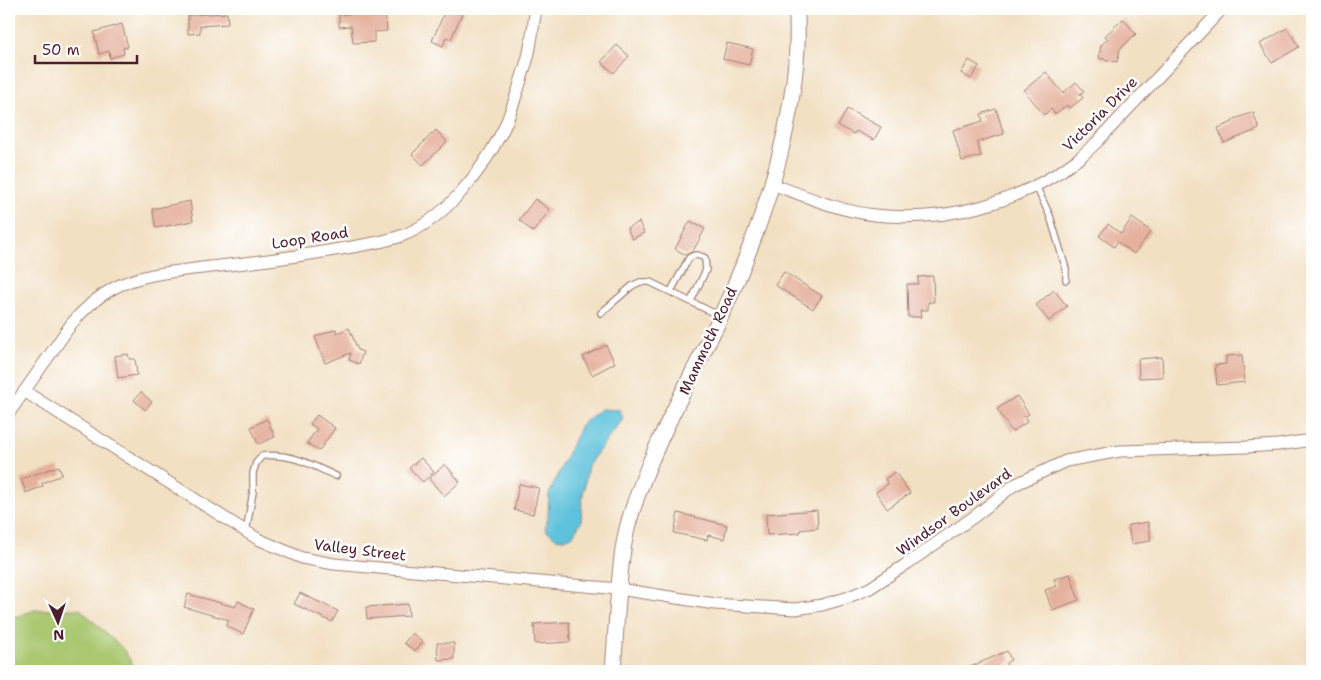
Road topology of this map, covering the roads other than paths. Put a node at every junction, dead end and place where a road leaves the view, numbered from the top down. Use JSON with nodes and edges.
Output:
{"nodes":[{"id":1,"x":536,"y":9,"type":"edge"},
{"id":2,"x":797,"y":9,"type":"edge"},
{"id":3,"x":1222,"y":9,"type":"edge"},
{"id":4,"x":772,"y":184,"type":"junction"},
{"id":5,"x":1036,"y":186,"type":"junction"},
{"id":6,"x":1066,"y":280,"type":"dead end"},
{"id":7,"x":671,"y":291,"type":"junction"},
{"id":8,"x":691,"y":301,"type":"junction"},
{"id":9,"x":601,"y":313,"type":"dead end"},
{"id":10,"x":720,"y":316,"type":"junction"},
{"id":11,"x":24,"y":392,"type":"junction"},
{"id":12,"x":9,"y":413,"type":"edge"},
{"id":13,"x":1312,"y":440,"type":"edge"},
{"id":14,"x":336,"y":476,"type":"dead end"},
{"id":15,"x":246,"y":532,"type":"junction"},
{"id":16,"x":619,"y":589,"type":"junction"},
{"id":17,"x":613,"y":671,"type":"edge"}],
"edges":[{"from":1,"to":11,"type":"street","name":"Loop Road"},
{"from":2,"to":4,"type":"main road","name":"Mammoth Road"},
{"from":3,"to":5,"type":"street","name":"Victoria Drive"},
{"from":4,"to":5,"type":"street","name":"Victoria Drive"},
{"from":4,"to":10,"type":"main road","name":"Mammoth Road"},
{"from":5,"to":6,"type":"lane"},
{"from":7,"to":8,"type":"lane"},
{"from":7,"to":8,"type":"lane"},
{"from":7,"to":9,"type":"lane"},
{"from":8,"to":10,"type":"lane"},
{"from":10,"to":16,"type":"main road","name":"Mammoth Road"},
{"from":11,"to":12,"type":"street","name":"Loop Road"},
{"from":11,"to":15,"type":"street","name":"Valley Street"},
{"from":13,"to":16,"type":"street","name":"Windsor Boulevard"},
{"from":14,"to":15,"type":"lane"},
{"from":15,"to":16,"type":"street","name":"Valley Street"},
{"from":16,"to":17,"type":"main road","name":"Mammoth Road"}]}
